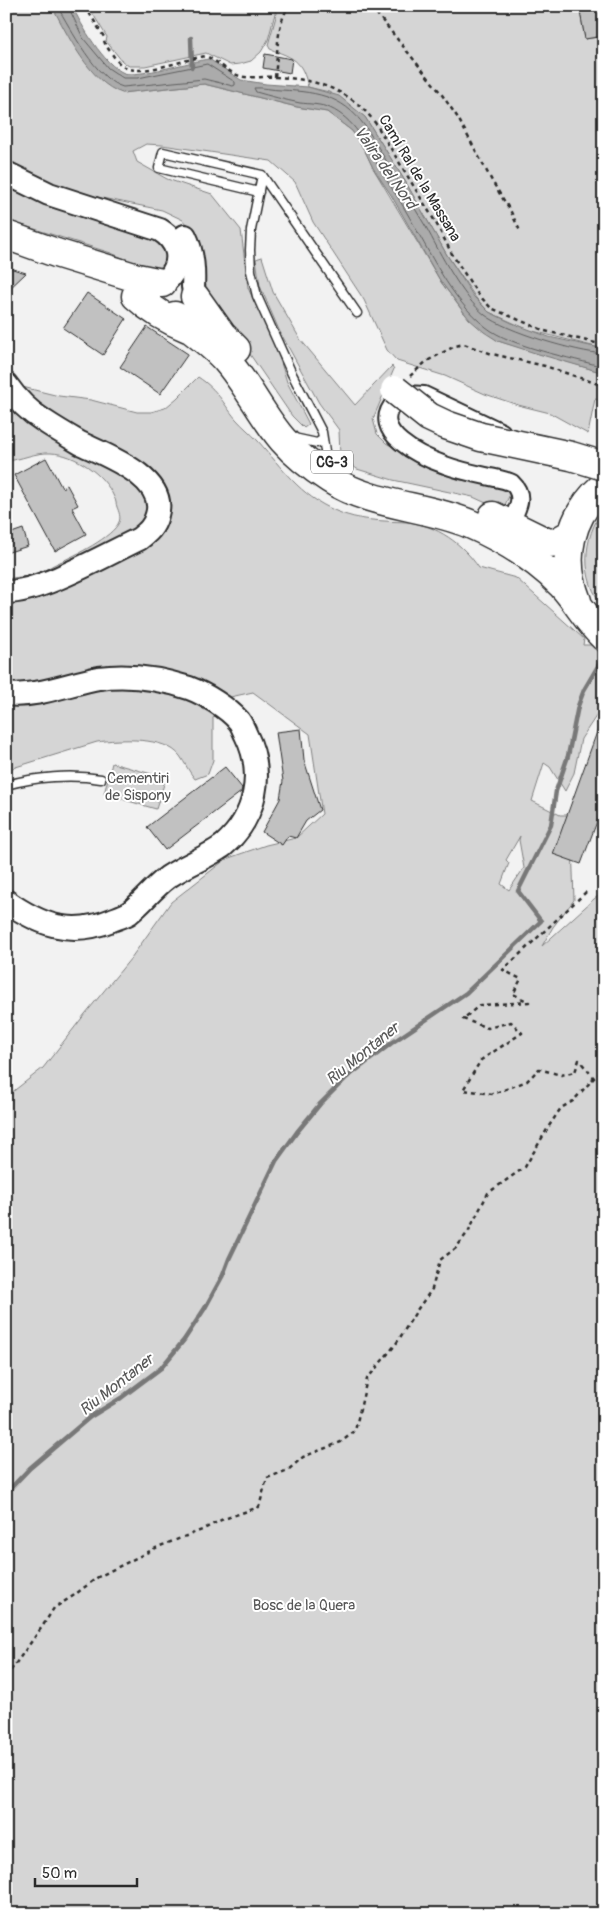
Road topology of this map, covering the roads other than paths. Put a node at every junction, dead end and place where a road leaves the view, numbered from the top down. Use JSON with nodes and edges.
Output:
{"nodes":[{"id":1,"x":6,"y":173,"type":"edge"},
{"id":2,"x":262,"y":175,"type":"junction"},
{"id":3,"x":259,"y":192,"type":"junction"},
{"id":4,"x":6,"y":235,"type":"edge"},
{"id":5,"x":6,"y":250,"type":"edge"},
{"id":6,"x":172,"y":298,"type":"junction"},
{"id":7,"x":357,"y":313,"type":"dead end"},
{"id":8,"x":6,"y":384,"type":"edge"},
{"id":9,"x":394,"y":398,"type":"junction"},
{"id":10,"x":277,"y":432,"type":"junction"},
{"id":11,"x":317,"y":446,"type":"junction"},
{"id":12,"x":552,"y":452,"type":"junction"},
{"id":13,"x":604,"y":466,"type":"edge"},
{"id":14,"x":604,"y":470,"type":"edge"},
{"id":15,"x":604,"y":485,"type":"edge"},
{"id":16,"x":349,"y":489,"type":"junction"},
{"id":17,"x":585,"y":505,"type":"junction"},
{"id":18,"x":571,"y":534,"type":"junction"},
{"id":19,"x":521,"y":538,"type":"junction"},
{"id":20,"x":6,"y":592,"type":"edge"},
{"id":21,"x":578,"y":606,"type":"junction"},
{"id":22,"x":604,"y":637,"type":"edge"},
{"id":23,"x":6,"y":694,"type":"edge"},
{"id":24,"x":102,"y":779,"type":"dead end"},
{"id":25,"x":6,"y":785,"type":"edge"},
{"id":26,"x":6,"y":901,"type":"edge"}],
"edges":[{"from":1,"to":6,"type":"main road"},
{"from":2,"to":3,"type":"lane"},
{"from":2,"to":3,"type":"lane"},
{"from":2,"to":7,"type":"lane"},
{"from":3,"to":11,"type":"lane"},
{"from":4,"to":6,"type":"highway","number":"CG-3"},
{"from":5,"to":6,"type":"highway","number":"CG-3"},
{"from":6,"to":10,"type":"highway","number":"CG-3"},
{"from":6,"to":11,"type":"highway","number":"CG-3"},
{"from":8,"to":20,"type":"main road"},
{"from":9,"to":12,"type":"highway","bridge":true},
{"from":9,"to":14,"type":"street"},
{"from":9,"to":19,"type":"street"},
{"from":10,"to":11,"type":"lane"},
{"from":10,"to":16,"type":"highway","number":"CG-3"},
{"from":11,"to":16,"type":"lane"},
{"from":11,"to":19,"type":"highway","number":"CG-3"},
{"from":12,"to":13,"type":"highway","bridge":true},
{"from":12,"to":17,"type":"highway","bridge":true},
{"from":15,"to":17,"type":"highway","number":"CG-3"},
{"from":16,"to":19,"type":"highway","number":"CG-3"},
{"from":17,"to":18,"type":"highway","number":"CG-3"},
{"from":18,"to":19,"type":"highway","number":"CG-3"},
{"from":18,"to":21,"type":"highway","number":"CG-3"},
{"from":19,"to":21,"type":"highway","number":"CG-3"},
{"from":21,"to":22,"type":"highway","number":"CG-3"},
{"from":23,"to":26,"type":"main road"},
{"from":24,"to":25,"type":"lane"}]}
